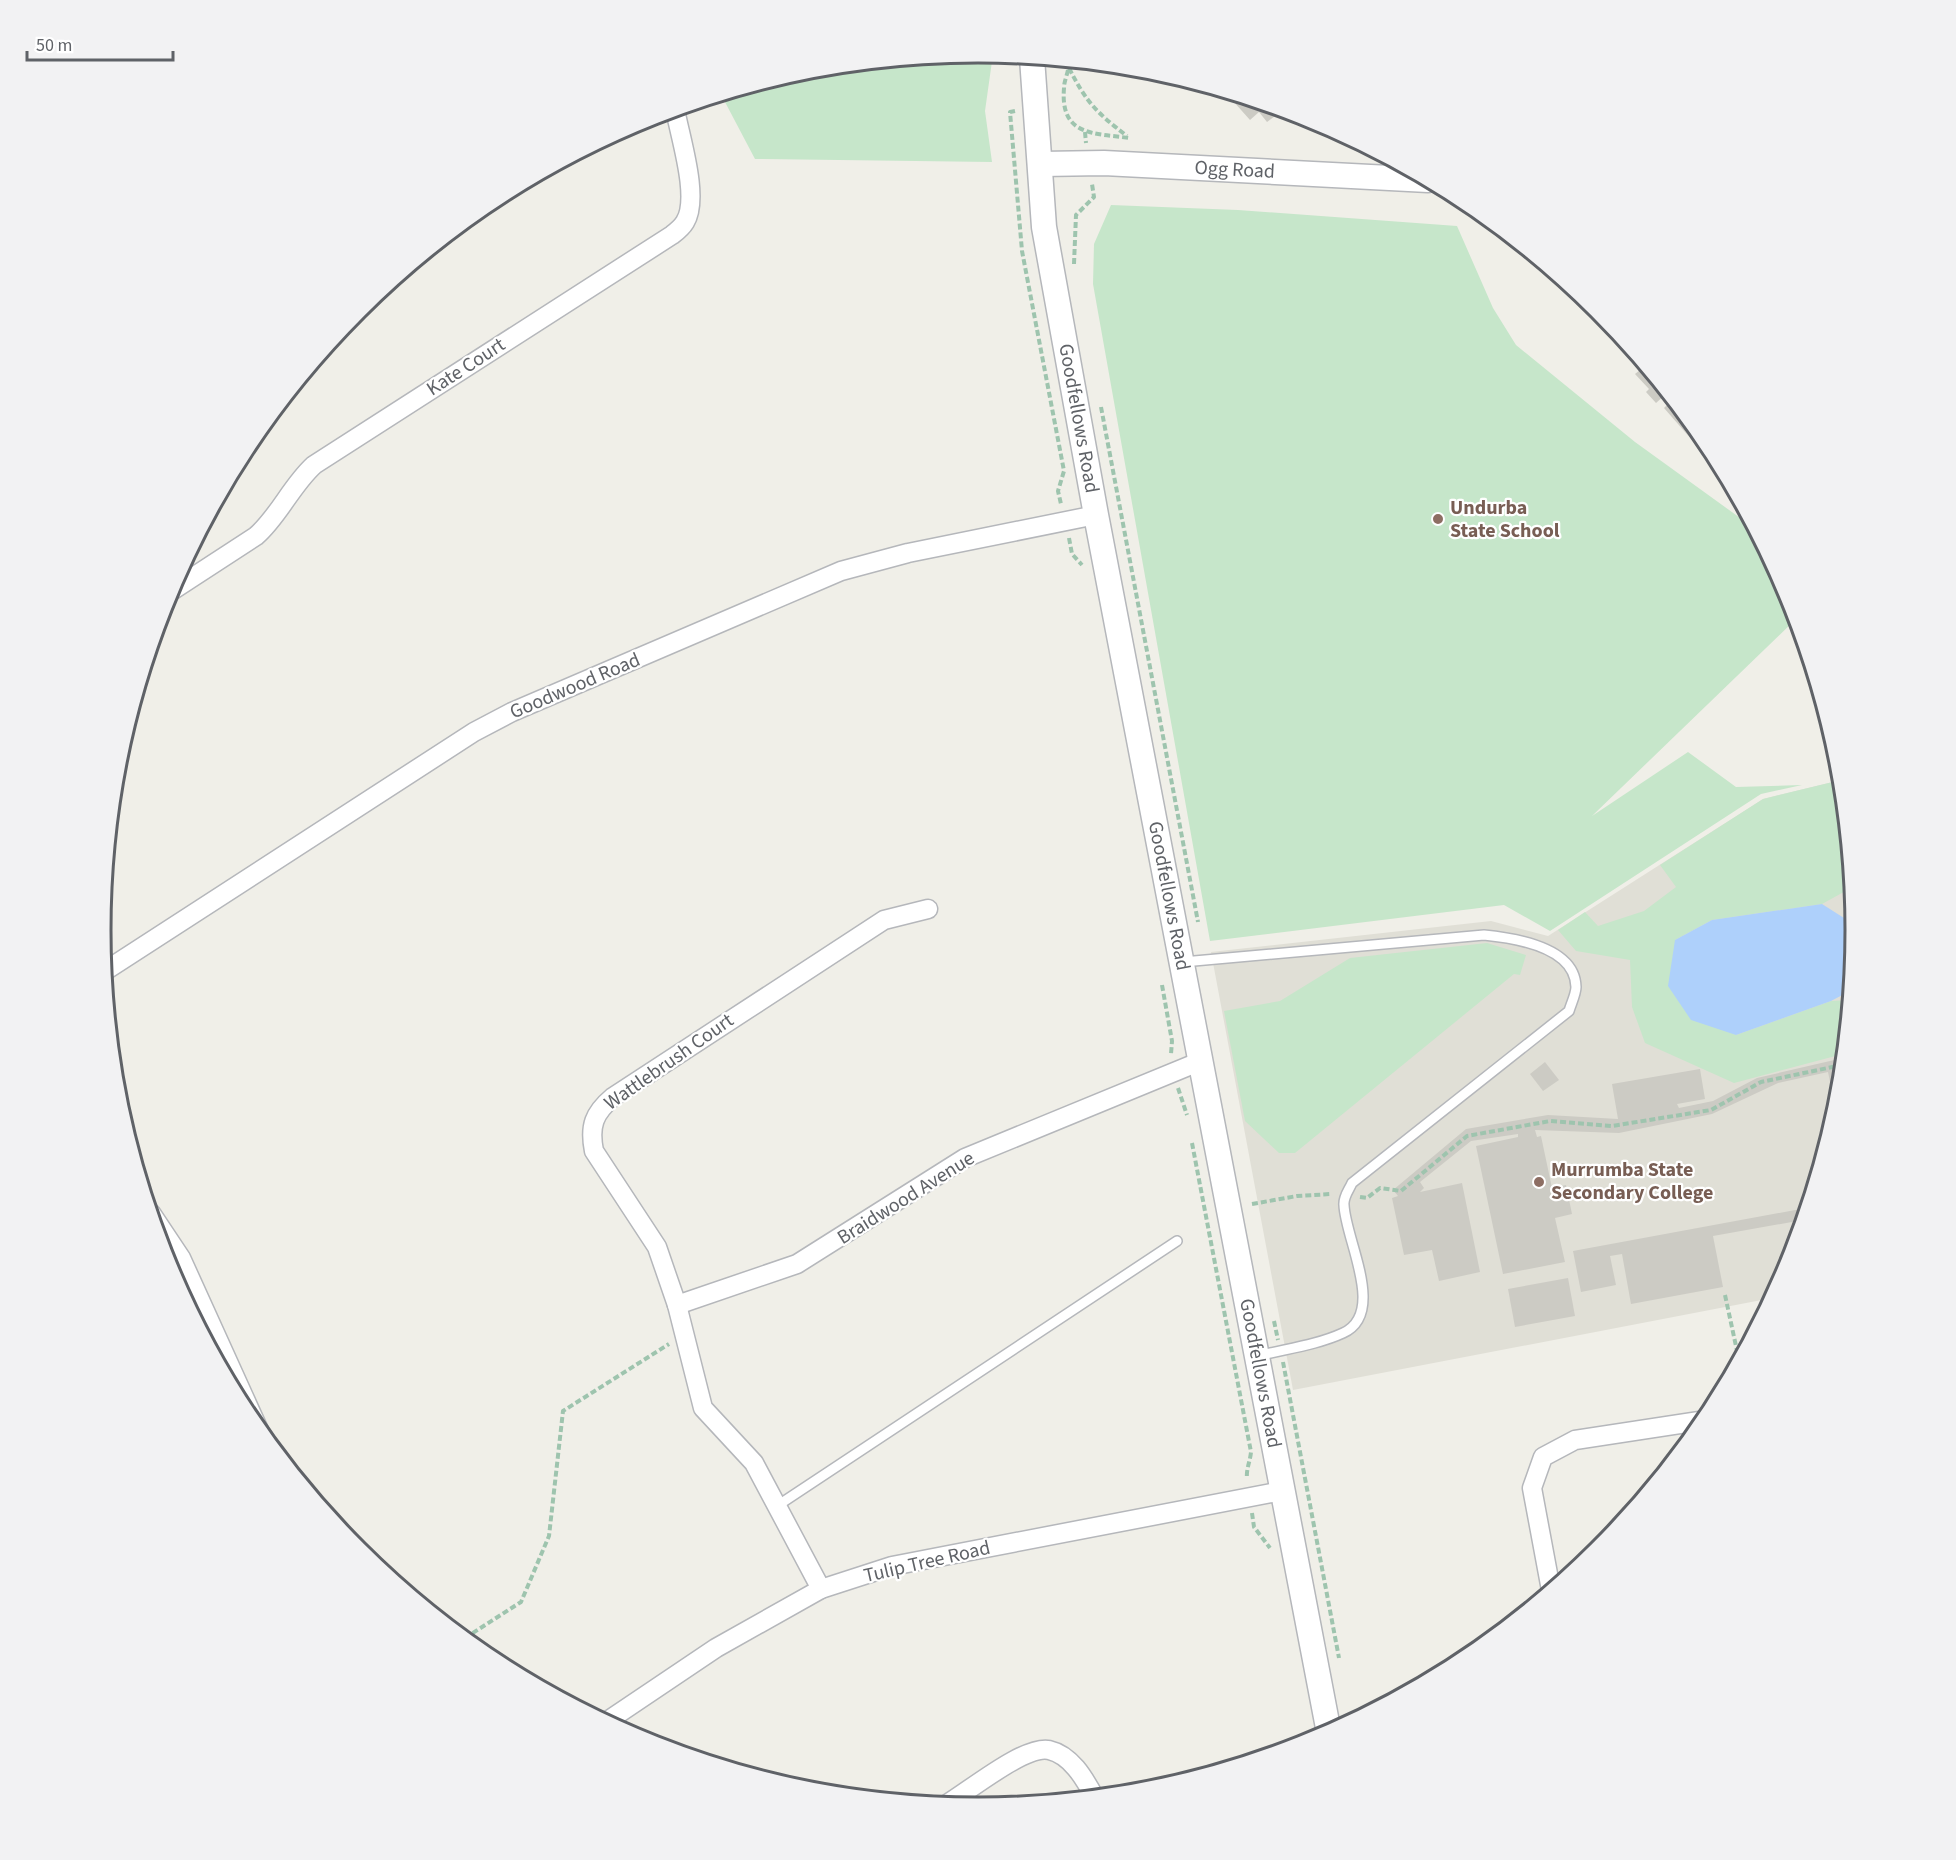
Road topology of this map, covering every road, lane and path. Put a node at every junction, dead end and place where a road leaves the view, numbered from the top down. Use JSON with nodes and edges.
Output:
{"nodes":[{"id":1,"x":1033,"y":65,"type":"edge"},
{"id":2,"x":1069,"y":68,"type":"edge"},
{"id":3,"x":1070,"y":68,"type":"edge"},
{"id":4,"x":676,"y":118,"type":"edge"},
{"id":5,"x":1085,"y":132,"type":"junction"},
{"id":6,"x":1089,"y":163,"type":"junction"},
{"id":7,"x":1041,"y":164,"type":"junction"},
{"id":8,"x":1408,"y":177,"type":"edge"},
{"id":9,"x":1074,"y":267,"type":"dead end"},
{"id":10,"x":1098,"y":396,"type":"dead end"},
{"id":11,"x":1096,"y":515,"type":"junction"},
{"id":12,"x":1065,"y":522,"type":"junction"},
{"id":13,"x":1085,"y":571,"type":"dead end"},
{"id":14,"x":184,"y":583,"type":"edge"},
{"id":15,"x":928,"y":909,"type":"dead end"},
{"id":16,"x":1198,"y":925,"type":"dead end"},
{"id":17,"x":1183,"y":962,"type":"junction"},
{"id":18,"x":112,"y":966,"type":"edge"},
{"id":19,"x":1161,"y":983,"type":"dead end"},
{"id":20,"x":1201,"y":1061,"type":"junction"},
{"id":21,"x":1834,"y":1067,"type":"edge"},
{"id":22,"x":1174,"y":1072,"type":"junction"},
{"id":23,"x":1188,"y":1122,"type":"dead end"},
{"id":24,"x":1190,"y":1132,"type":"dead end"},
{"id":25,"x":1250,"y":1192,"type":"dead end"},
{"id":26,"x":1346,"y":1194,"type":"junction"},
{"id":27,"x":1252,"y":1204,"type":"junction"},
{"id":28,"x":1254,"y":1215,"type":"dead end"},
{"id":29,"x":168,"y":1239,"type":"edge"},
{"id":30,"x":1177,"y":1241,"type":"dead end"},
{"id":31,"x":1725,"y":1295,"type":"dead end"},
{"id":32,"x":677,"y":1305,"type":"junction"},
{"id":33,"x":1273,"y":1316,"type":"dead end"},
{"id":34,"x":685,"y":1334,"type":"junction"},
{"id":35,"x":217,"y":1344,"type":"edge"},
{"id":36,"x":1736,"y":1351,"type":"edge"},
{"id":37,"x":1269,"y":1353,"type":"junction"},
{"id":38,"x":1692,"y":1422,"type":"edge"},
{"id":39,"x":1282,"y":1491,"type":"junction"},
{"id":40,"x":1250,"y":1497,"type":"junction"},
{"id":41,"x":777,"y":1506,"type":"junction"},
{"id":42,"x":1273,"y":1555,"type":"dead end"},
{"id":43,"x":1550,"y":1582,"type":"edge"},
{"id":44,"x":821,"y":1588,"type":"junction"},
{"id":45,"x":472,"y":1634,"type":"edge"},
{"id":46,"x":1340,"y":1662,"type":"dead end"},
{"id":47,"x":614,"y":1717,"type":"edge"},
{"id":48,"x":1327,"y":1723,"type":"edge"},
{"id":49,"x":1091,"y":1790,"type":"edge"},
{"id":50,"x":959,"y":1796,"type":"edge"}],
"edges":[{"from":1,"to":7,"type":"street","name":"Goodfellows Road"},
{"from":2,"to":5,"type":"path"},
{"from":3,"to":5,"type":"path"},
{"from":4,"to":14,"type":"street","name":"Kate Court"},
{"from":5,"to":6,"type":"path"},
{"from":6,"to":7,"type":"street","name":"Ogg Road"},
{"from":6,"to":8,"type":"street","name":"Ogg Road"},
{"from":6,"to":9,"type":"path"},
{"from":7,"to":11,"type":"street","name":"Goodfellows Road"},
{"from":10,"to":16,"type":"path"},
{"from":11,"to":12,"type":"street","name":"Goodwood Road"},
{"from":11,"to":17,"type":"street","name":"Goodfellows Road"},
{"from":12,"to":13,"type":"path"},
{"from":12,"to":18,"type":"street","name":"Goodwood Road"},
{"from":15,"to":32,"type":"street","name":"Wattlebrush Court"},
{"from":17,"to":20,"type":"street","name":"Goodfellows Road"},
{"from":17,"to":26,"type":"lane"},
{"from":19,"to":22,"type":"path"},
{"from":20,"to":22,"type":"street","name":"Braidwood Avenue"},
{"from":20,"to":37,"type":"street","name":"Goodfellows Road"},
{"from":21,"to":26,"type":"path"},
{"from":22,"to":23,"type":"path"},
{"from":22,"to":32,"type":"street","name":"Braidwood Avenue"},
{"from":24,"to":40,"type":"path"},
{"from":25,"to":27,"type":"path"},
{"from":26,"to":27,"type":"path"},
{"from":26,"to":37,"type":"lane"},
{"from":27,"to":28,"type":"path"},
{"from":29,"to":35,"type":"street"},
{"from":30,"to":41,"type":"lane"},
{"from":31,"to":36,"type":"path"},
{"from":32,"to":34,"type":"street","name":"Wattlebrush Court"},
{"from":33,"to":37,"type":"path"},
{"from":34,"to":41,"type":"street","name":"Wattlebrush Court"},
{"from":34,"to":45,"type":"path"},
{"from":37,"to":39,"type":"street","name":"Goodfellows Road"},
{"from":37,"to":46,"type":"path"},
{"from":38,"to":43,"type":"street"},
{"from":39,"to":40,"type":"street","name":"Tulip Tree Road"},
{"from":39,"to":48,"type":"street","name":"Goodfellows Road"},
{"from":40,"to":42,"type":"path"},
{"from":40,"to":44,"type":"street","name":"Tulip Tree Road"},
{"from":41,"to":44,"type":"street","name":"Wattlebrush Court"},
{"from":44,"to":47,"type":"street","name":"Tulip Tree Road"},
{"from":49,"to":50,"type":"street"}]}
